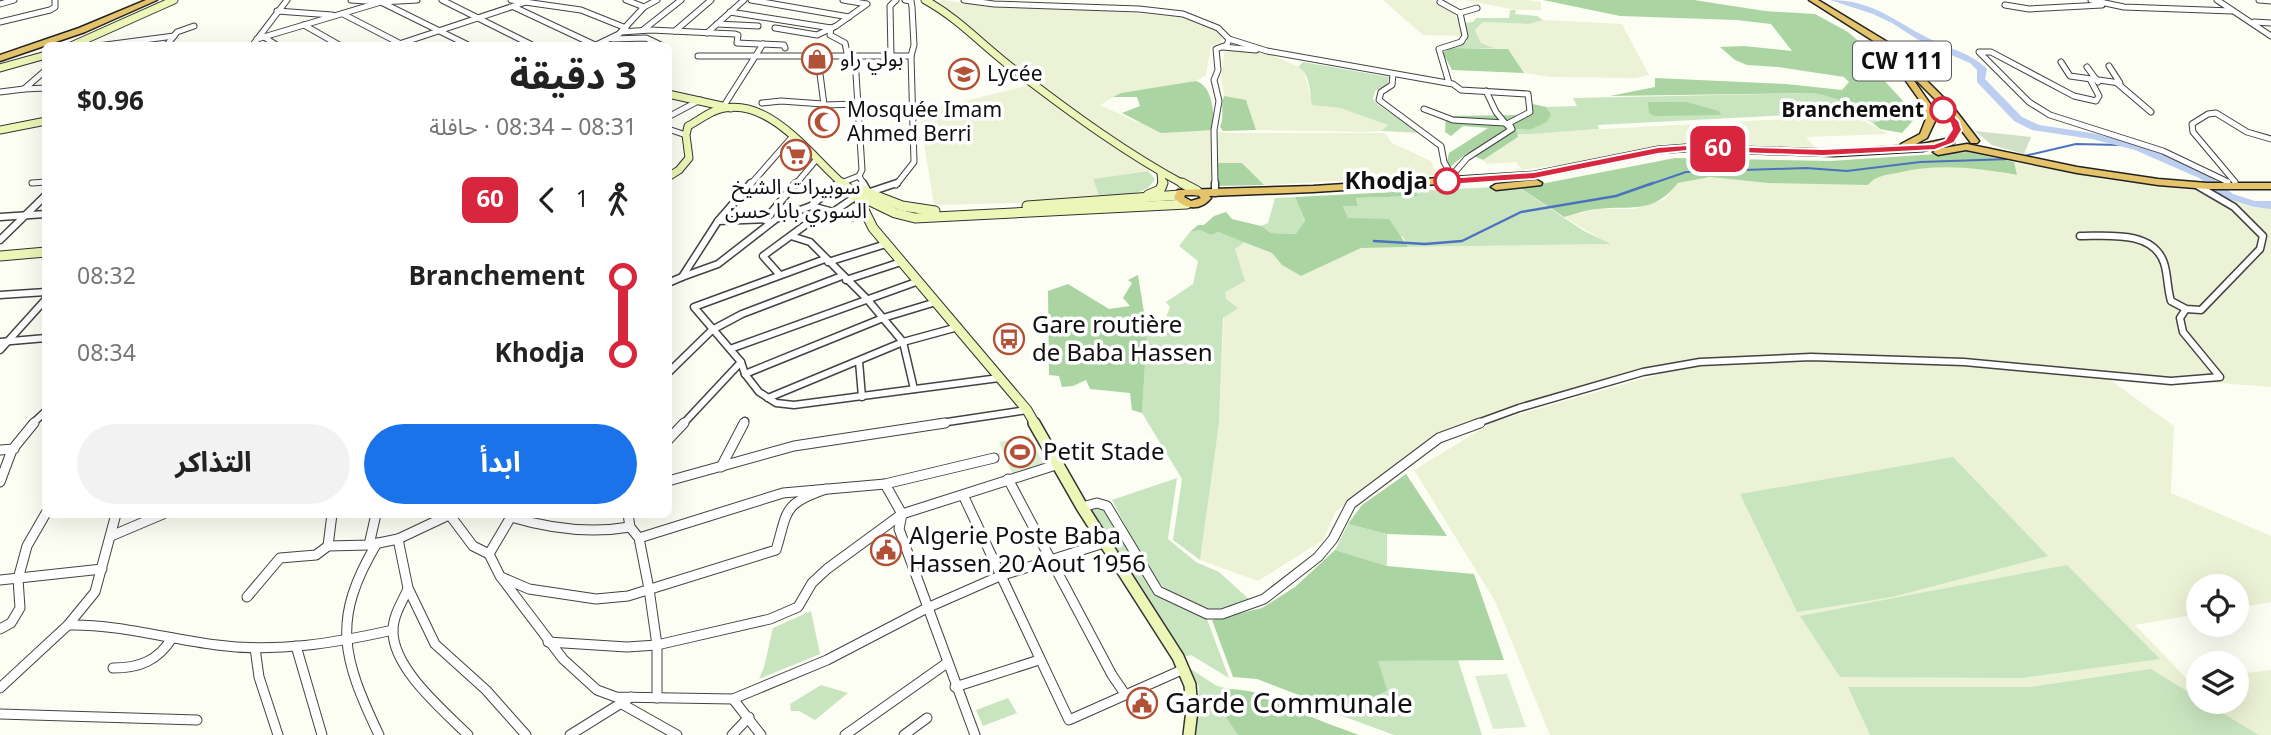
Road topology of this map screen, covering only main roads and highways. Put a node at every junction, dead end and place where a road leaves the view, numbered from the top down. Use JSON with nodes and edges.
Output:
{"nodes":[{"id":1,"x":153,"y":0,"type":"edge"},
{"id":2,"x":162,"y":0,"type":"edge"},
{"id":3,"x":174,"y":0,"type":"edge"},
{"id":4,"x":925,"y":0,"type":"edge"},
{"id":5,"x":1804,"y":0,"type":"edge"},
{"id":6,"x":1814,"y":0,"type":"edge"},
{"id":7,"x":52,"y":42,"type":"edge"},
{"id":8,"x":58,"y":42,"type":"edge"},
{"id":9,"x":80,"y":42,"type":"edge"},
{"id":10,"x":42,"y":47,"type":"edge"},
{"id":11,"x":42,"y":48,"type":"edge"},
{"id":12,"x":42,"y":56,"type":"edge"},
{"id":13,"x":1,"y":65,"type":"edge"},
{"id":14,"x":1905,"y":74,"type":"junction"},
{"id":15,"x":672,"y":95,"type":"edge"},
{"id":16,"x":728,"y":106,"type":"junction"},
{"id":17,"x":42,"y":122,"type":"edge"},
{"id":18,"x":0,"y":129,"type":"edge"},
{"id":19,"x":1952,"y":139,"type":"junction"},
{"id":20,"x":1972,"y":145,"type":"junction"},
{"id":21,"x":1872,"y":151,"type":"junction"},
{"id":22,"x":672,"y":173,"type":"edge"},
{"id":23,"x":1161,"y":173,"type":"junction"},
{"id":24,"x":1172,"y":180,"type":"junction"},
{"id":25,"x":2271,"y":184,"type":"edge"},
{"id":26,"x":863,"y":194,"type":"junction"},
{"id":27,"x":1181,"y":194,"type":"junction"},
{"id":28,"x":1200,"y":195,"type":"junction"},
{"id":29,"x":1120,"y":200,"type":"junction"},
{"id":30,"x":1187,"y":204,"type":"junction"},
{"id":31,"x":42,"y":252,"type":"edge"},
{"id":32,"x":0,"y":256,"type":"edge"},
{"id":33,"x":1189,"y":735,"type":"edge"}],
"edges":[{"from":1,"to":7,"type":"highway"},
{"from":2,"to":8,"type":"highway"},
{"from":3,"to":9,"type":"main road"},
{"from":4,"to":23,"type":"main road"},
{"from":5,"to":14,"type":"highway"},
{"from":6,"to":20,"type":"highway","number":"CW 111"},
{"from":10,"to":13,"type":"highway"},
{"from":11,"to":13,"type":"highway"},
{"from":12,"to":13,"type":"main road"},
{"from":14,"to":19,"type":"highway","number":"CW 111"},
{"from":14,"to":21,"type":"highway"},
{"from":15,"to":16,"type":"main road"},
{"from":16,"to":22,"type":"main road"},
{"from":16,"to":26,"type":"main road"},
{"from":17,"to":18,"type":"main road"},
{"from":19,"to":20,"type":"highway"},
{"from":19,"to":21,"type":"highway"},
{"from":20,"to":25,"type":"highway"},
{"from":20,"to":28,"type":"highway"},
{"from":21,"to":28,"type":"highway"},
{"from":23,"to":24,"type":"main road"},
{"from":23,"to":29,"type":"main road"},
{"from":24,"to":27,"type":"main road"},
{"from":24,"to":28,"type":"main road"},
{"from":26,"to":29,"type":"main road"},
{"from":26,"to":30,"type":"main road"},
{"from":26,"to":33,"type":"main road"},
{"from":27,"to":28,"type":"highway"},
{"from":27,"to":29,"type":"main road"},
{"from":27,"to":30,"type":"highway"},
{"from":28,"to":30,"type":"highway"},
{"from":31,"to":32,"type":"main road"}]}
